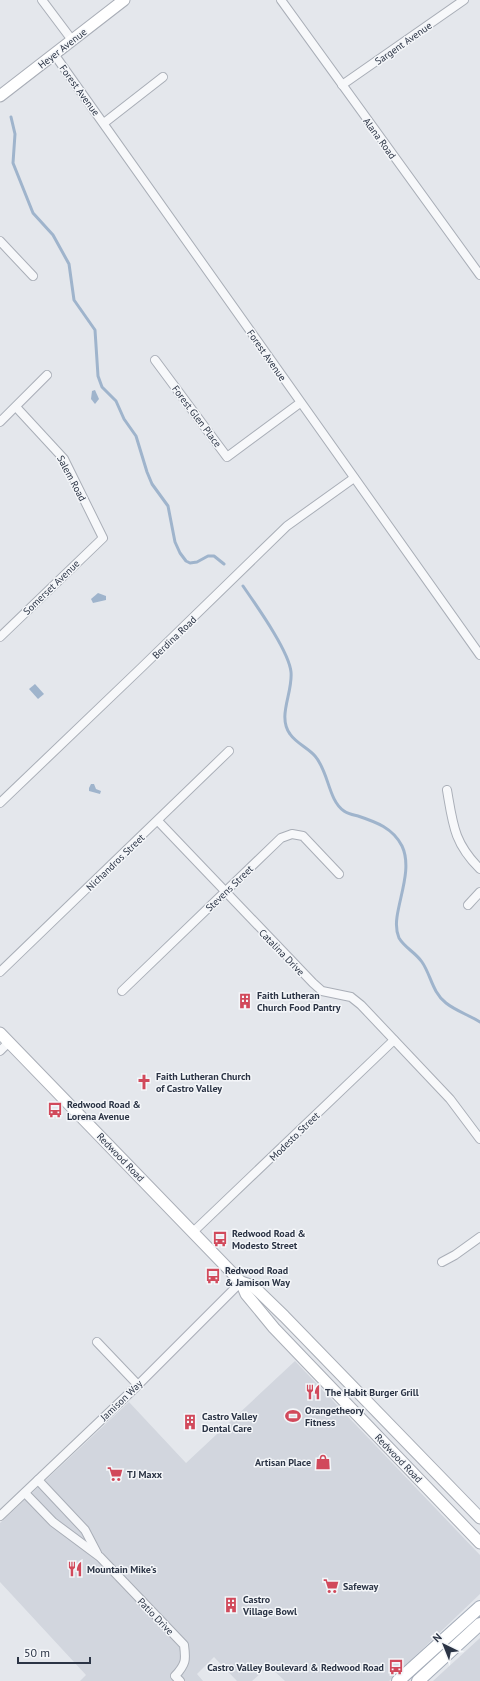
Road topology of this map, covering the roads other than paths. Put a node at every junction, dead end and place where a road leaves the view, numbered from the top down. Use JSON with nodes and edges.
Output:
{"nodes":[{"id":1,"x":42,"y":0,"type":"edge"},
{"id":2,"x":124,"y":0,"type":"edge"},
{"id":3,"x":281,"y":0,"type":"edge"},
{"id":4,"x":464,"y":0,"type":"edge"},
{"id":5,"x":72,"y":40,"type":"junction"},
{"id":6,"x":54,"y":54,"type":"junction"},
{"id":7,"x":163,"y":77,"type":"dead end"},
{"id":8,"x":342,"y":85,"type":"junction"},
{"id":9,"x":0,"y":96,"type":"edge"},
{"id":10,"x":104,"y":123,"type":"junction"},
{"id":11,"x":0,"y":241,"type":"edge"},
{"id":12,"x":480,"y":275,"type":"edge"},
{"id":13,"x":33,"y":276,"type":"dead end"},
{"id":14,"x":155,"y":360,"type":"dead end"},
{"id":15,"x":47,"y":375,"type":"dead end"},
{"id":16,"x":300,"y":403,"type":"junction"},
{"id":17,"x":16,"y":407,"type":"junction"},
{"id":18,"x":0,"y":422,"type":"edge"},
{"id":19,"x":354,"y":478,"type":"junction"},
{"id":20,"x":103,"y":538,"type":"joint"},
{"id":21,"x":0,"y":636,"type":"edge"},
{"id":22,"x":480,"y":655,"type":"edge"},
{"id":23,"x":229,"y":751,"type":"dead end"},
{"id":24,"x":447,"y":790,"type":"dead end"},
{"id":25,"x":0,"y":803,"type":"edge"},
{"id":26,"x":158,"y":821,"type":"junction"},
{"id":27,"x":480,"y":869,"type":"edge"},
{"id":28,"x":339,"y":874,"type":"dead end"},
{"id":29,"x":225,"y":892,"type":"junction"},
{"id":30,"x":480,"y":892,"type":"edge"},
{"id":31,"x":468,"y":905,"type":"dead end"},
{"id":32,"x":0,"y":972,"type":"edge"},
{"id":33,"x":122,"y":991,"type":"dead end"},
{"id":34,"x":0,"y":1032,"type":"edge"},
{"id":35,"x":394,"y":1040,"type":"junction"},
{"id":36,"x":9,"y":1042,"type":"junction"},
{"id":37,"x":0,"y":1051,"type":"edge"},
{"id":38,"x":480,"y":1139,"type":"edge"},
{"id":39,"x":194,"y":1232,"type":"junction"},
{"id":40,"x":480,"y":1237,"type":"edge"},
{"id":41,"x":442,"y":1262,"type":"dead end"},
{"id":42,"x":241,"y":1282,"type":"junction"},
{"id":43,"x":97,"y":1342,"type":"dead end"},
{"id":44,"x":138,"y":1385,"type":"junction"},
{"id":45,"x":38,"y":1480,"type":"junction"},
{"id":46,"x":25,"y":1493,"type":"junction"},
{"id":47,"x":0,"y":1516,"type":"edge"},
{"id":48,"x":480,"y":1518,"type":"edge"},
{"id":49,"x":480,"y":1542,"type":"edge"},
{"id":50,"x":100,"y":1557,"type":"junction"},
{"id":51,"x":480,"y":1607,"type":"edge"},
{"id":52,"x":480,"y":1624,"type":"edge"},
{"id":53,"x":175,"y":1679,"type":"edge"},
{"id":54,"x":398,"y":1681,"type":"edge"},
{"id":55,"x":418,"y":1681,"type":"edge"}],
"edges":[{"from":1,"to":5,"type":"street"},
{"from":2,"to":5,"type":"main road","name":"Heyer Avenue"},
{"from":3,"to":8,"type":"street","name":"Alana Road"},
{"from":4,"to":8,"type":"street","name":"Sargent Avenue"},
{"from":5,"to":6,"type":"main road","name":"Heyer Avenue"},
{"from":6,"to":9,"type":"main road","name":"Heyer Avenue"},
{"from":6,"to":10,"type":"street","name":"Forest Avenue"},
{"from":7,"to":10,"type":"street"},
{"from":8,"to":12,"type":"street","name":"Alana Road"},
{"from":10,"to":16,"type":"street","name":"Forest Avenue"},
{"from":11,"to":13,"type":"street"},
{"from":14,"to":16,"type":"street","name":"Forest Glen Place"},
{"from":15,"to":17,"type":"street"},
{"from":16,"to":19,"type":"street","name":"Forest Avenue"},
{"from":17,"to":18,"type":"street"},
{"from":17,"to":20,"type":"street","name":"Salem Road"},
{"from":19,"to":22,"type":"street","name":"Forest Avenue"},
{"from":19,"to":25,"type":"street","name":"Berdina Road"},
{"from":20,"to":21,"type":"street","name":"Somerset Avenue"},
{"from":23,"to":26,"type":"street","name":"Nichandros Street"},
{"from":24,"to":27,"type":"street"},
{"from":26,"to":29,"type":"street","name":"Catalina Drive"},
{"from":26,"to":32,"type":"street","name":"Nichandros Street"},
{"from":28,"to":29,"type":"street","name":"Stevens Street"},
{"from":29,"to":33,"type":"street","name":"Stevens Street"},
{"from":29,"to":35,"type":"street","name":"Catalina Drive"},
{"from":30,"to":31,"type":"street"},
{"from":34,"to":36,"type":"main road","name":"Redwood Road"},
{"from":35,"to":38,"type":"street","name":"Catalina Drive"},
{"from":35,"to":39,"type":"street","name":"Modesto Street"},
{"from":36,"to":37,"type":"street"},
{"from":36,"to":39,"type":"main road","name":"Redwood Road"},
{"from":39,"to":42,"type":"main road","name":"Redwood Road"},
{"from":40,"to":41,"type":"street"},
{"from":42,"to":44,"type":"street","name":"Jamison Way"},
{"from":42,"to":48,"type":"main road","name":"Redwood Road"},
{"from":42,"to":49,"type":"main road","name":"Redwood Road"},
{"from":43,"to":44,"type":"street"},
{"from":44,"to":45,"type":"street","name":"Jamison Way"},
{"from":45,"to":46,"type":"street","name":"Jamison Way"},
{"from":45,"to":50,"type":"street","name":"Patio Drive"},
{"from":46,"to":47,"type":"street","name":"Jamison Way"},
{"from":46,"to":50,"type":"street","name":"Patio Drive"},
{"from":50,"to":53,"type":"street","name":"Patio Drive"},
{"from":51,"to":54,"type":"main road"},
{"from":52,"to":55,"type":"main road"}]}
